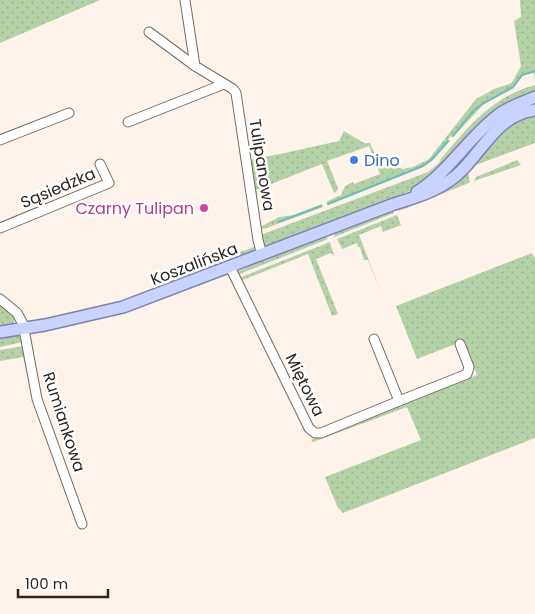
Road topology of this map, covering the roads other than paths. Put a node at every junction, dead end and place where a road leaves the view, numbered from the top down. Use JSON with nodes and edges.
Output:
{"nodes":[{"id":1,"x":185,"y":0,"type":"edge"},
{"id":2,"x":149,"y":32,"type":"dead end"},
{"id":3,"x":194,"y":66,"type":"junction"},
{"id":4,"x":224,"y":84,"type":"junction"},
{"id":5,"x":535,"y":97,"type":"edge"},
{"id":6,"x":535,"y":110,"type":"edge"},
{"id":7,"x":69,"y":113,"type":"dead end"},
{"id":8,"x":128,"y":122,"type":"dead end"},
{"id":9,"x":0,"y":140,"type":"edge"},
{"id":10,"x":100,"y":164,"type":"dead end"},
{"id":11,"x":394,"y":204,"type":"junction"},
{"id":12,"x":0,"y":228,"type":"edge"},
{"id":13,"x":262,"y":255,"type":"junction"},
{"id":14,"x":230,"y":267,"type":"junction"},
{"id":15,"x":0,"y":299,"type":"edge"},
{"id":16,"x":24,"y":329,"type":"junction"},
{"id":17,"x":0,"y":332,"type":"edge"},
{"id":18,"x":374,"y":339,"type":"dead end"},
{"id":19,"x":460,"y":344,"type":"dead end"},
{"id":20,"x":399,"y":401,"type":"junction"},
{"id":21,"x":82,"y":524,"type":"dead end"}],
"edges":[{"from":1,"to":3,"type":"street"},
{"from":2,"to":3,"type":"street","name":"Tulipanowa"},
{"from":3,"to":4,"type":"street","name":"Tulipanowa"},
{"from":4,"to":8,"type":"street"},
{"from":4,"to":13,"type":"street","name":"Tulipanowa"},
{"from":5,"to":11,"type":"main road","name":"Koszalińska"},
{"from":6,"to":11,"type":"main road","name":"Koszalińska"},
{"from":7,"to":9,"type":"street"},
{"from":10,"to":12,"type":"street","name":"Sąsiedzka"},
{"from":11,"to":13,"type":"main road","name":"Koszalińska"},
{"from":13,"to":14,"type":"main road","name":"Koszalińska"},
{"from":14,"to":16,"type":"main road","name":"Koszalińska"},
{"from":14,"to":20,"type":"street","name":"Miętowa"},
{"from":15,"to":16,"type":"street"},
{"from":16,"to":17,"type":"main road","name":"Koszalińska"},
{"from":16,"to":21,"type":"street","name":"Rumiankowa"},
{"from":18,"to":20,"type":"street"},
{"from":19,"to":20,"type":"street","name":"Miętowa"}]}
